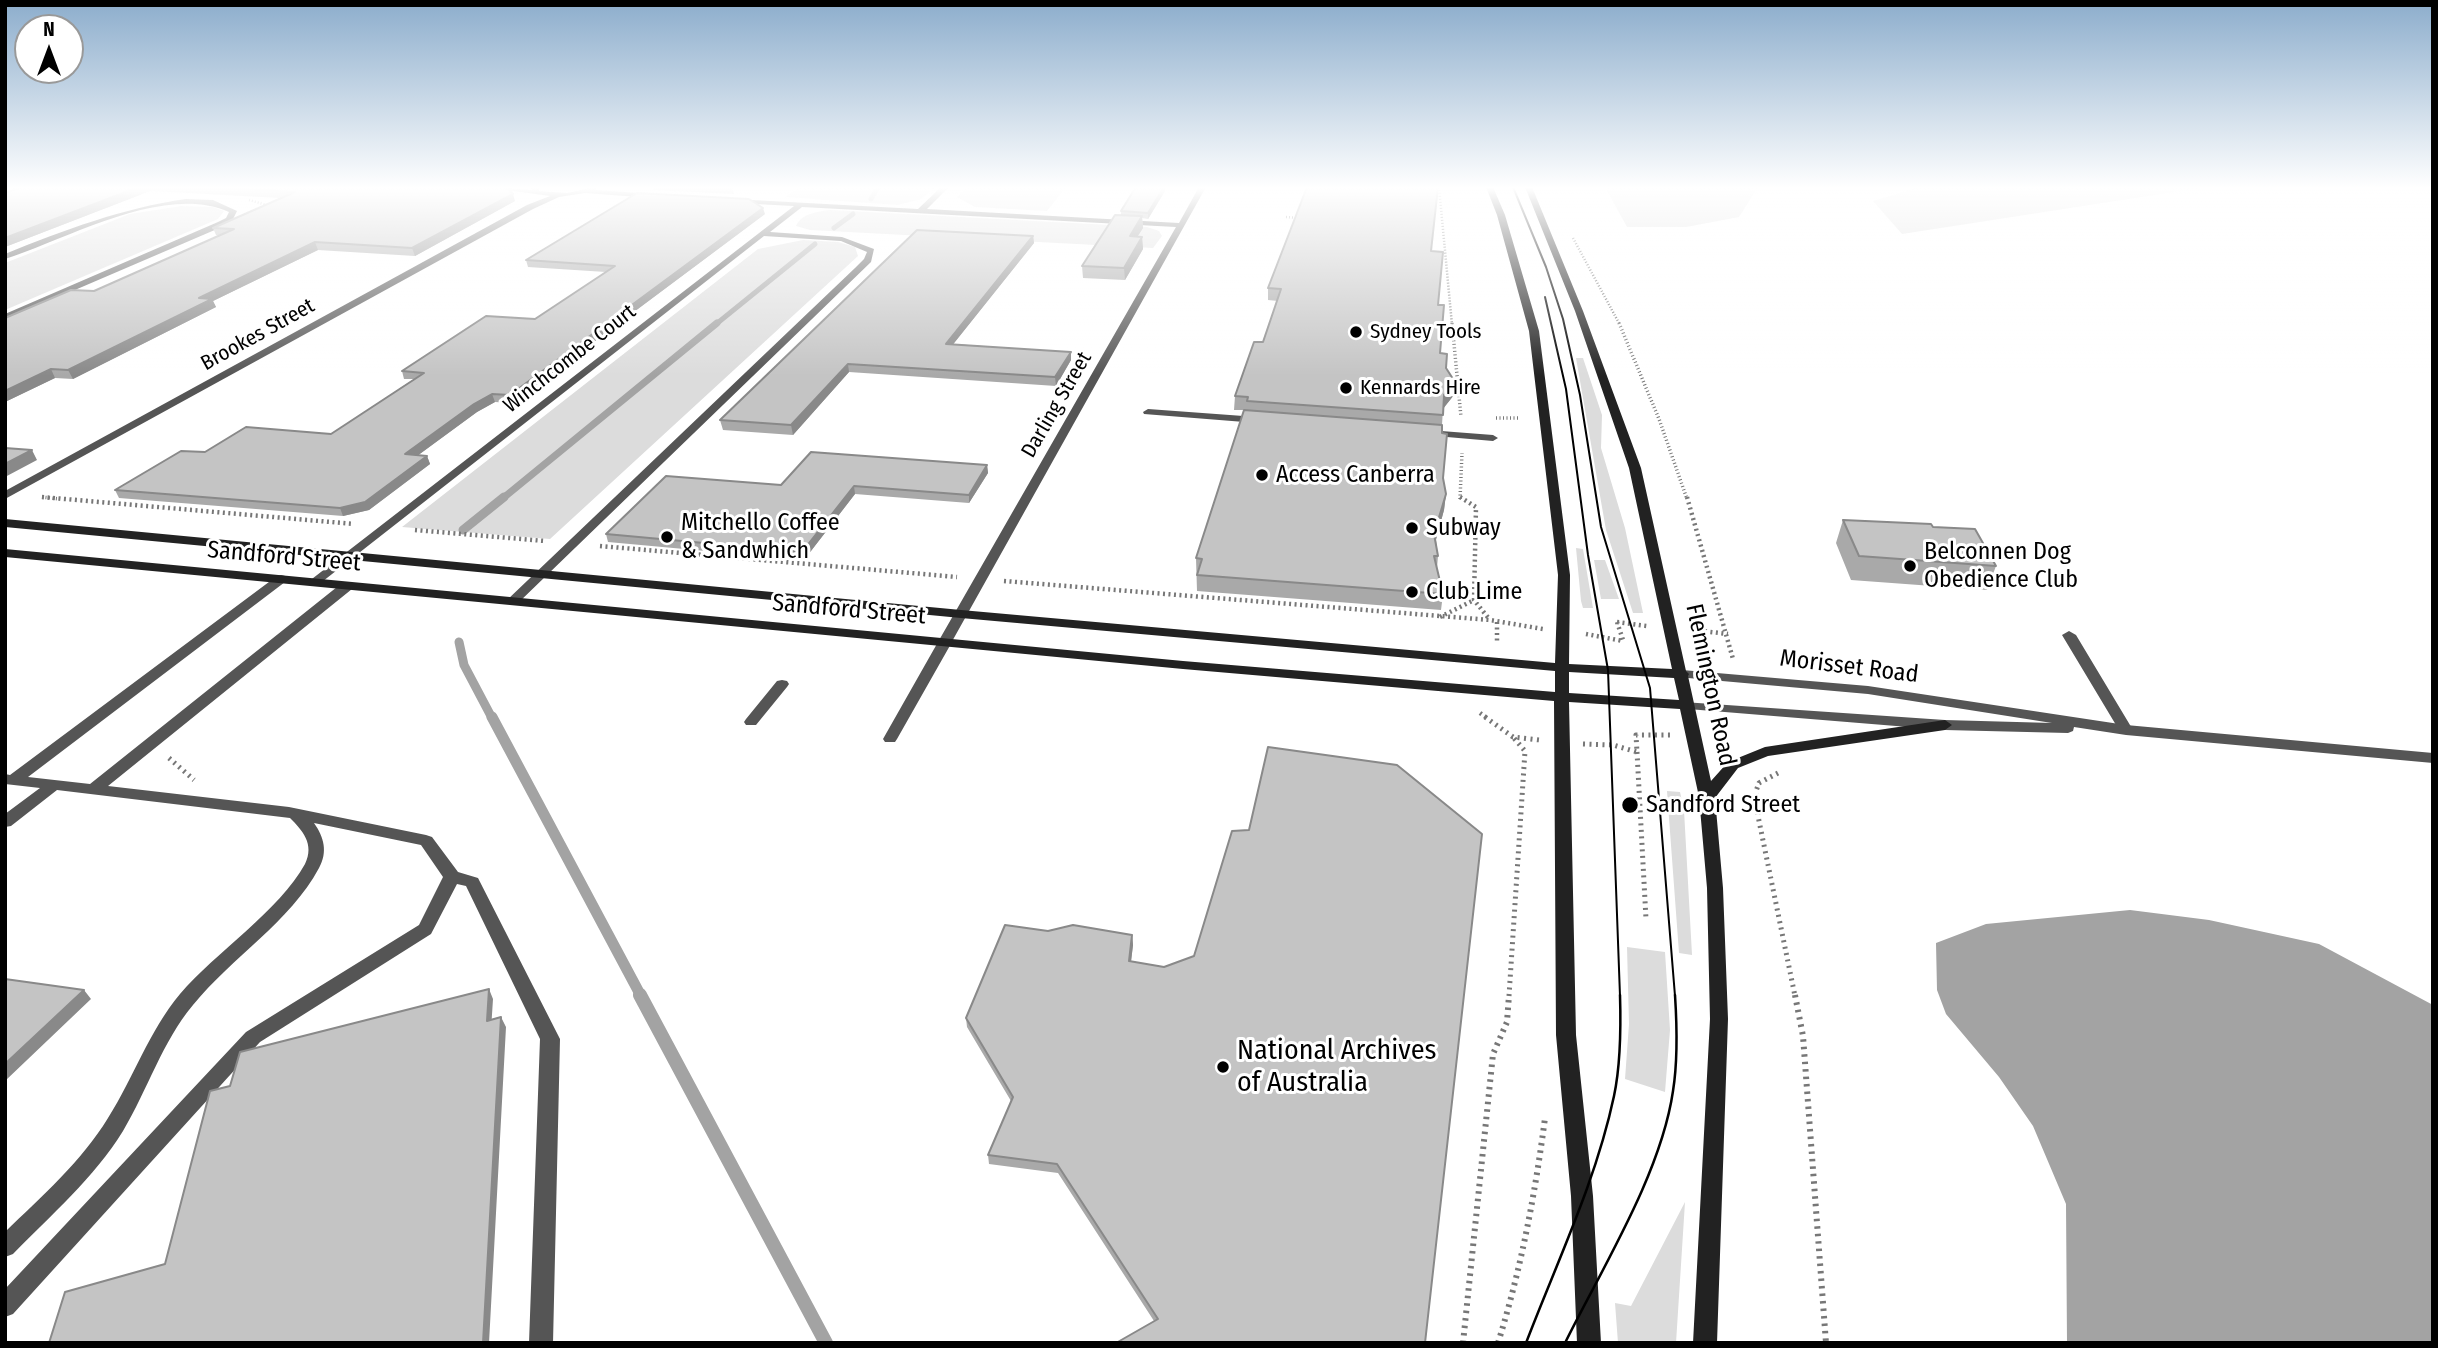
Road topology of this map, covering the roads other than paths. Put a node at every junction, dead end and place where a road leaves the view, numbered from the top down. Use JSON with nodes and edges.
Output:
{"nodes":[{"id":1,"x":23,"y":250,"type":"edge"},
{"id":2,"x":161,"y":250,"type":"edge"},
{"id":3,"x":452,"y":250,"type":"edge"},
{"id":4,"x":741,"y":250,"type":"edge"},
{"id":5,"x":869,"y":250,"type":"edge"},
{"id":6,"x":1168,"y":250,"type":"edge"},
{"id":7,"x":1511,"y":250,"type":"edge"},
{"id":8,"x":1555,"y":250,"type":"edge"},
{"id":9,"x":5,"y":257,"type":"edge"},
{"id":10,"x":5,"y":317,"type":"edge"},
{"id":11,"x":1148,"y":412,"type":"dead end"},
{"id":12,"x":1271,"y":421,"type":"edge"},
{"id":13,"x":1421,"y":432,"type":"edge"},
{"id":14,"x":1493,"y":438,"type":"dead end"},
{"id":15,"x":7,"y":495,"type":"edge"},
{"id":16,"x":5,"y":523,"type":"edge"},
{"id":17,"x":5,"y":553,"type":"edge"},
{"id":18,"x":349,"y":556,"type":"junction"},
{"id":19,"x":540,"y":574,"type":"junction"},
{"id":20,"x":281,"y":579,"type":"junction"},
{"id":21,"x":314,"y":582,"type":"junction"},
{"id":22,"x":347,"y":586,"type":"junction"},
{"id":23,"x":512,"y":601,"type":"junction"},
{"id":24,"x":961,"y":614,"type":"junction"},
{"id":25,"x":2069,"y":635,"type":"dead end"},
{"id":26,"x":945,"y":642,"type":"junction"},
{"id":27,"x":1565,"y":668,"type":"junction"},
{"id":28,"x":1682,"y":674,"type":"junction"},
{"id":29,"x":782,"y":684,"type":"dead end"},
{"id":30,"x":1563,"y":697,"type":"junction"},
{"id":31,"x":1688,"y":705,"type":"junction"},
{"id":32,"x":751,"y":722,"type":"dead end"},
{"id":33,"x":1945,"y":726,"type":"junction"},
{"id":34,"x":2126,"y":730,"type":"junction"},
{"id":35,"x":890,"y":739,"type":"dead end"},
{"id":36,"x":2433,"y":758,"type":"edge"},
{"id":37,"x":9,"y":779,"type":"edge"},
{"id":38,"x":54,"y":785,"type":"junction"},
{"id":39,"x":94,"y":789,"type":"junction"},
{"id":40,"x":1707,"y":797,"type":"junction"},
{"id":41,"x":289,"y":812,"type":"junction"},
{"id":42,"x":5,"y":822,"type":"edge"},
{"id":43,"x":452,"y":877,"type":"junction"},
{"id":44,"x":5,"y":1247,"type":"edge"},
{"id":45,"x":5,"y":1306,"type":"edge"},
{"id":46,"x":541,"y":1343,"type":"edge"},
{"id":47,"x":1589,"y":1343,"type":"edge"},
{"id":48,"x":1705,"y":1343,"type":"edge"}],
"edges":[{"from":1,"to":9,"type":"street"},
{"from":2,"to":10,"type":"street"},
{"from":3,"to":15,"type":"street","name":"Brookes Street"},
{"from":4,"to":18,"type":"street","name":"Winchcombe Court"},
{"from":5,"to":19,"type":"street"},
{"from":6,"to":24,"type":"street","name":"Darling Street"},
{"from":7,"to":27,"type":"main road"},
{"from":8,"to":28,"type":"main road","name":"Flemington Road"},
{"from":11,"to":12,"type":"street"},
{"from":13,"to":14,"type":"street"},
{"from":16,"to":18,"type":"main road","name":"Sandford Street"},
{"from":17,"to":20,"type":"main road","name":"Sandford Street"},
{"from":18,"to":19,"type":"main road","name":"Sandford Street"},
{"from":18,"to":21,"type":"street","name":"Winchcombe Court"},
{"from":19,"to":23,"type":"street"},
{"from":19,"to":24,"type":"main road","name":"Sandford Street"},
{"from":20,"to":21,"type":"main road","name":"Sandford Street"},
{"from":20,"to":37,"type":"street"},
{"from":21,"to":22,"type":"main road","name":"Sandford Street"},
{"from":22,"to":23,"type":"main road","name":"Sandford Street"},
{"from":22,"to":39,"type":"street"},
{"from":23,"to":26,"type":"main road","name":"Sandford Street"},
{"from":24,"to":26,"type":"street","name":"Darling Street"},
{"from":24,"to":27,"type":"main road","name":"Sandford Street"},
{"from":25,"to":34,"type":"street"},
{"from":26,"to":30,"type":"main road","name":"Sandford Street"},
{"from":26,"to":35,"type":"street","name":"Darling Street"},
{"from":27,"to":28,"type":"main road","name":"Morisset Road"},
{"from":27,"to":30,"type":"main road"},
{"from":28,"to":31,"type":"main road","name":"Flemington Road"},
{"from":28,"to":34,"type":"street","name":"Morisset Road"},
{"from":29,"to":32,"type":"street"},
{"from":30,"to":31,"type":"main road","name":"Sandford Street"},
{"from":30,"to":47,"type":"main road"},
{"from":31,"to":33,"type":"street","name":"Morisset Road"},
{"from":31,"to":40,"type":"main road","name":"Flemington Road"},
{"from":33,"to":34,"type":"street","name":"Morisset Road"},
{"from":33,"to":40,"type":"main road"},
{"from":34,"to":36,"type":"street","name":"Morisset Road"},
{"from":37,"to":38,"type":"street"},
{"from":38,"to":39,"type":"street"},
{"from":38,"to":42,"type":"street"},
{"from":39,"to":41,"type":"street"},
{"from":40,"to":48,"type":"main road","name":"Flemington Road"},
{"from":41,"to":43,"type":"street"},
{"from":41,"to":44,"type":"street"},
{"from":43,"to":45,"type":"street"},
{"from":43,"to":46,"type":"street"}]}
